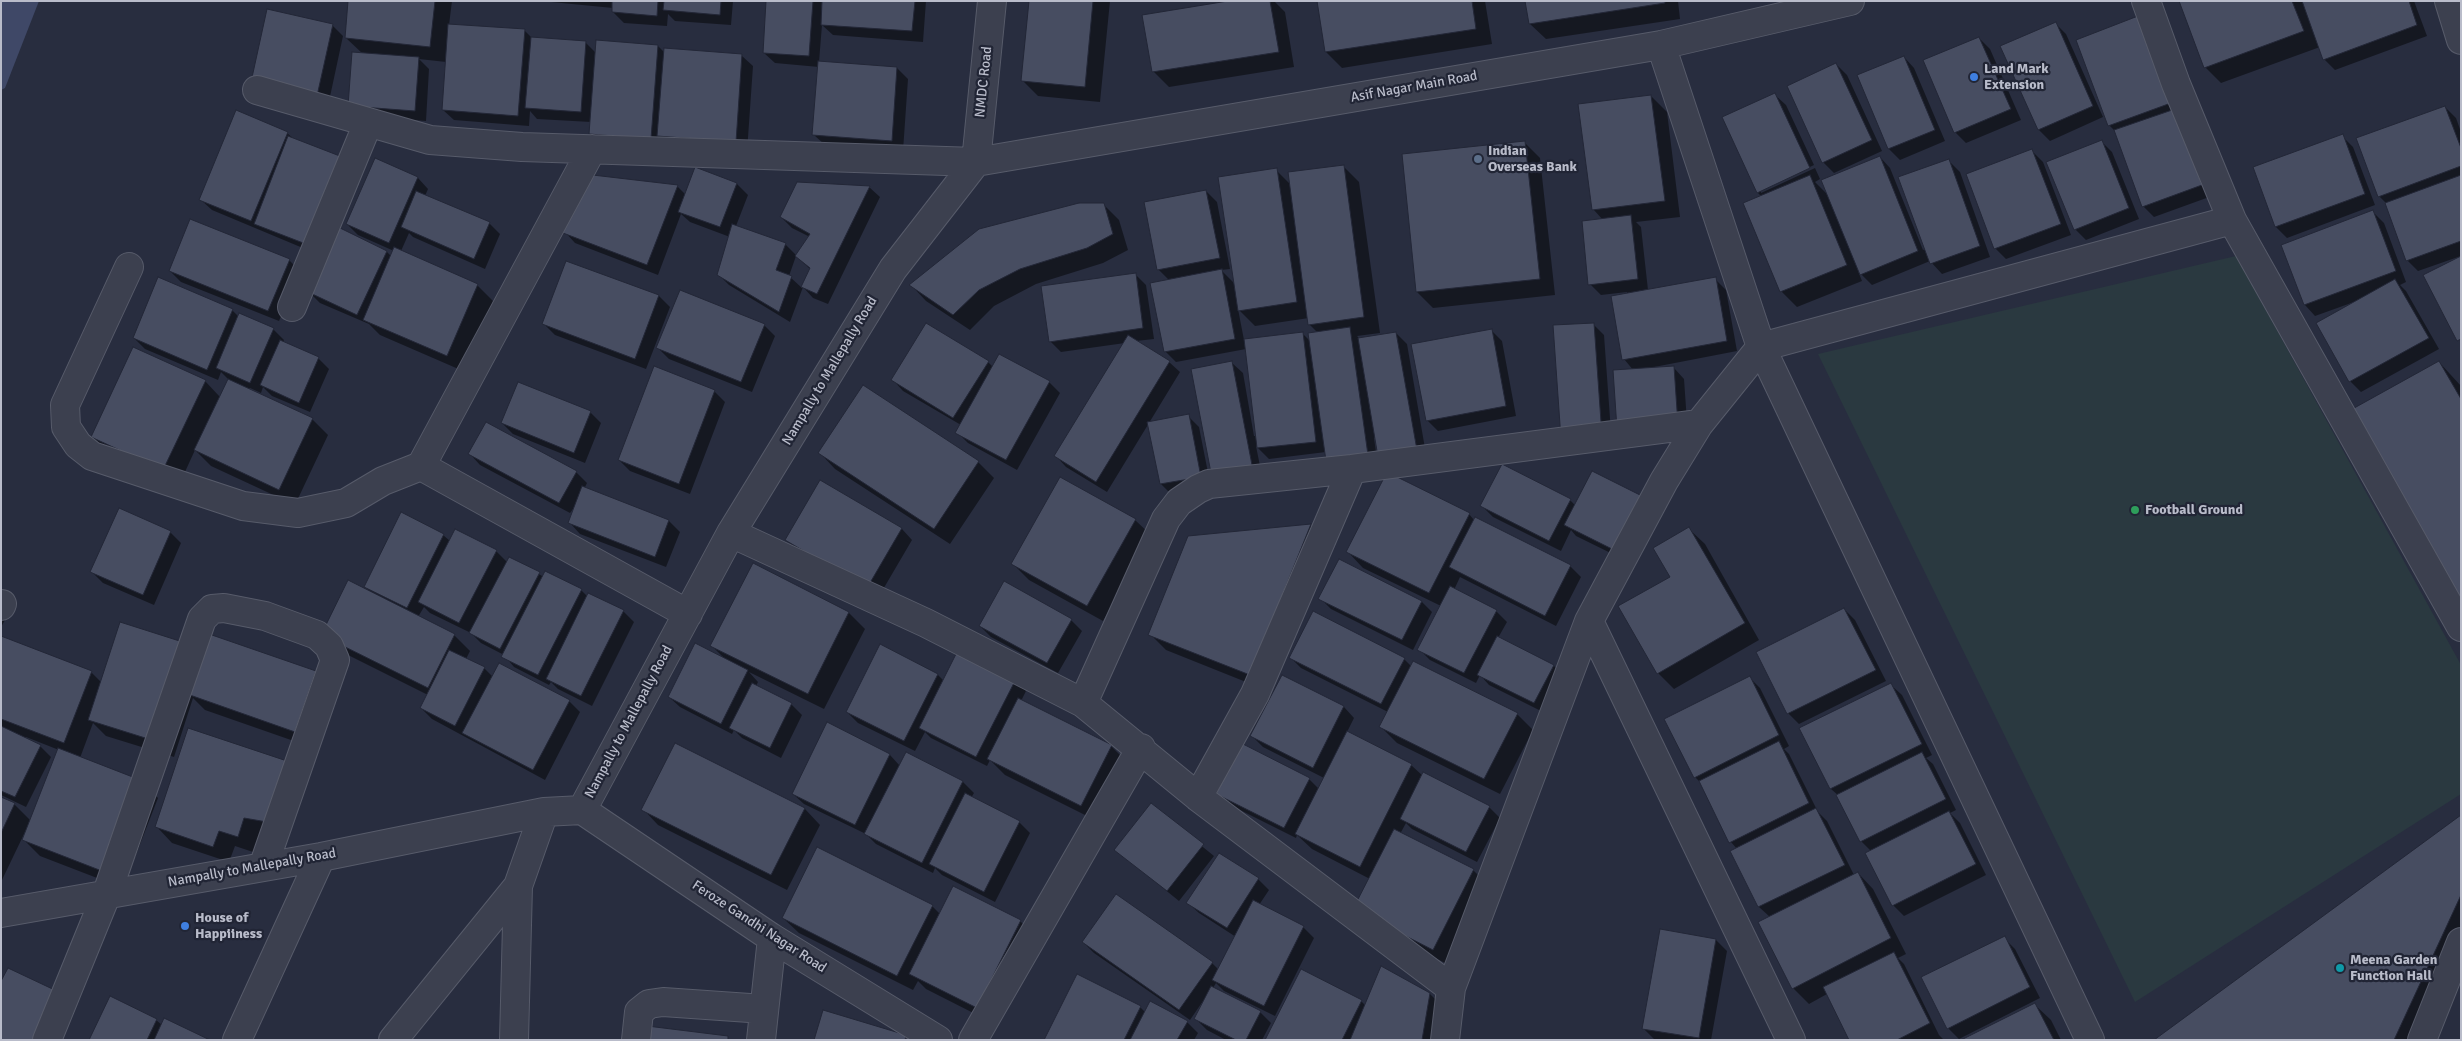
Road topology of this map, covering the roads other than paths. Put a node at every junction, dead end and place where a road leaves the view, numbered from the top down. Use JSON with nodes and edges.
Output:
{"nodes":[{"id":1,"x":992,"y":1,"type":"edge"},
{"id":2,"x":1850,"y":1,"type":"edge"},
{"id":3,"x":2146,"y":1,"type":"edge"},
{"id":4,"x":2449,"y":1,"type":"edge"},
{"id":5,"x":1822,"y":5,"type":"edge"},
{"id":6,"x":2461,"y":40,"type":"edge"},
{"id":7,"x":1661,"y":45,"type":"junction"},
{"id":8,"x":257,"y":90,"type":"dead end"},
{"id":9,"x":368,"y":123,"type":"junction"},
{"id":10,"x":592,"y":149,"type":"junction"},
{"id":11,"x":976,"y":162,"type":"junction"},
{"id":12,"x":2232,"y":220,"type":"junction"},
{"id":13,"x":129,"y":267,"type":"dead end"},
{"id":14,"x":292,"y":308,"type":"dead end"},
{"id":15,"x":1761,"y":348,"type":"junction"},
{"id":16,"x":1699,"y":424,"type":"junction"},
{"id":17,"x":422,"y":466,"type":"junction"},
{"id":18,"x":1352,"y":469,"type":"junction"},
{"id":19,"x":731,"y":533,"type":"junction"},
{"id":20,"x":688,"y":614,"type":"junction"},
{"id":21,"x":1589,"y":622,"type":"junction"},
{"id":22,"x":2461,"y":627,"type":"edge"},
{"id":23,"x":1083,"y":703,"type":"junction"},
{"id":24,"x":1141,"y":748,"type":"junction"},
{"id":25,"x":1198,"y":796,"type":"junction"},
{"id":26,"x":582,"y":810,"type":"junction"},
{"id":27,"x":544,"y":812,"type":"junction"},
{"id":28,"x":321,"y":857,"type":"junction"},
{"id":29,"x":264,"y":867,"type":"junction"},
{"id":30,"x":518,"y":886,"type":"junction"},
{"id":31,"x":107,"y":893,"type":"junction"},
{"id":32,"x":1,"y":913,"type":"edge"},
{"id":33,"x":772,"y":938,"type":"junction"},
{"id":34,"x":2461,"y":942,"type":"edge"},
{"id":35,"x":1451,"y":988,"type":"junction"},
{"id":36,"x":764,"y":1009,"type":"junction"},
{"id":37,"x":1453,"y":1038,"type":"edge"},
{"id":38,"x":47,"y":1040,"type":"edge"},
{"id":39,"x":237,"y":1040,"type":"edge"},
{"id":40,"x":393,"y":1040,"type":"edge"},
{"id":41,"x":514,"y":1040,"type":"edge"},
{"id":42,"x":636,"y":1040,"type":"edge"},
{"id":43,"x":760,"y":1040,"type":"edge"},
{"id":44,"x":938,"y":1040,"type":"edge"},
{"id":45,"x":973,"y":1040,"type":"edge"},
{"id":46,"x":1791,"y":1040,"type":"edge"},
{"id":47,"x":2090,"y":1040,"type":"edge"},
{"id":48,"x":2422,"y":1040,"type":"edge"}],
"edges":[{"from":1,"to":11,"type":"street","name":"NMDC Road"},
{"from":2,"to":5,"type":"street","name":"Asif Nagar Main Road"},
{"from":3,"to":12,"type":"street"},
{"from":4,"to":6,"type":"street"},
{"from":5,"to":7,"type":"street","name":"Asif Nagar Main Road"},
{"from":7,"to":11,"type":"street","name":"Asif Nagar Main Road"},
{"from":7,"to":15,"type":"street"},
{"from":8,"to":9,"type":"street","name":"Asif Nagar Main Road"},
{"from":9,"to":10,"type":"street","name":"Asif Nagar Main Road"},
{"from":9,"to":14,"type":"street"},
{"from":10,"to":11,"type":"street","name":"Asif Nagar Main Road"},
{"from":10,"to":17,"type":"street"},
{"from":11,"to":19,"type":"street","name":"Nampally to Mallepally Road"},
{"from":12,"to":15,"type":"street"},
{"from":12,"to":22,"type":"street"},
{"from":13,"to":17,"type":"street"},
{"from":15,"to":16,"type":"street"},
{"from":15,"to":47,"type":"street"},
{"from":16,"to":18,"type":"street"},
{"from":16,"to":21,"type":"street"},
{"from":17,"to":20,"type":"street"},
{"from":18,"to":23,"type":"street"},
{"from":18,"to":25,"type":"street"},
{"from":19,"to":20,"type":"street","name":"Nampally to Mallepally Road"},
{"from":19,"to":23,"type":"street"},
{"from":20,"to":26,"type":"street","name":"Nampally to Mallepally Road"},
{"from":21,"to":35,"type":"street"},
{"from":21,"to":46,"type":"street"},
{"from":23,"to":24,"type":"street"},
{"from":24,"to":25,"type":"street"},
{"from":24,"to":45,"type":"street"},
{"from":25,"to":35,"type":"street"},
{"from":26,"to":27,"type":"street","name":"Nampally to Mallepally Road"},
{"from":26,"to":33,"type":"street","name":"Feroze Gandhi Nagar Road"},
{"from":27,"to":28,"type":"street","name":"Nampally to Mallepally Road"},
{"from":27,"to":30,"type":"street"},
{"from":28,"to":29,"type":"street","name":"Nampally to Mallepally Road"},
{"from":28,"to":39,"type":"street"},
{"from":29,"to":31,"type":"street","name":"Nampally to Mallepally Road"},
{"from":29,"to":31,"type":"street"},
{"from":30,"to":40,"type":"street"},
{"from":30,"to":41,"type":"street"},
{"from":31,"to":32,"type":"street","name":"Nampally to Mallepally Road"},
{"from":31,"to":38,"type":"street"},
{"from":33,"to":36,"type":"street"},
{"from":33,"to":44,"type":"street","name":"Feroze Gandhi Nagar Road"},
{"from":34,"to":48,"type":"street"},
{"from":35,"to":37,"type":"street"},
{"from":36,"to":42,"type":"street"},
{"from":36,"to":43,"type":"street"}]}
